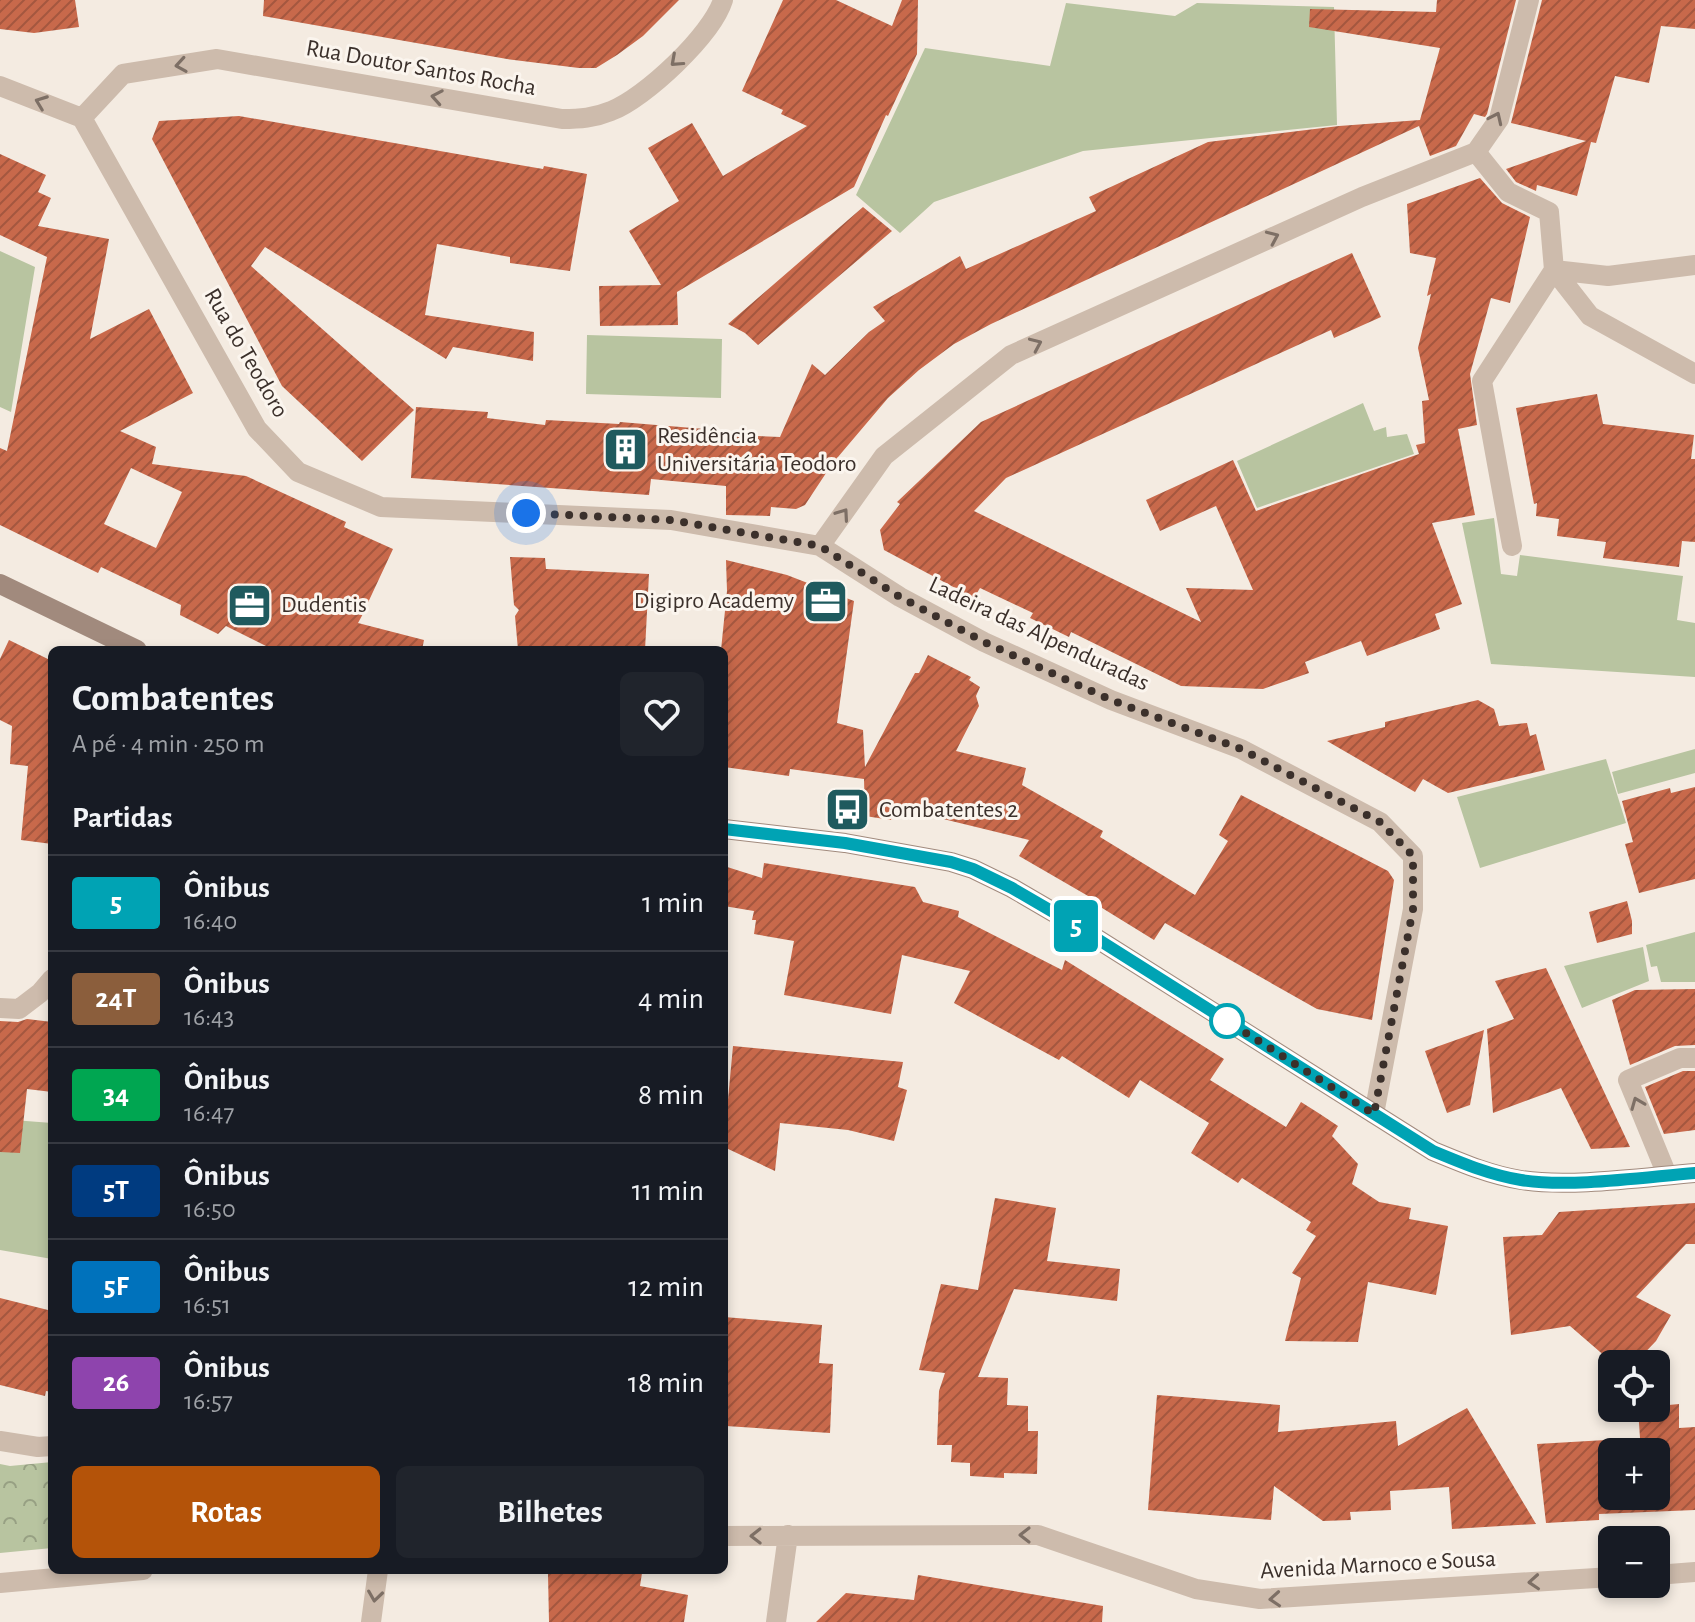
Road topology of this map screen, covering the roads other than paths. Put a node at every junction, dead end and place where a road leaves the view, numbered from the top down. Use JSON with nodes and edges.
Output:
{"nodes":[{"id":1,"x":723,"y":0,"type":"edge"},
{"id":2,"x":1529,"y":0,"type":"edge"},
{"id":3,"x":0,"y":86,"type":"edge"},
{"id":4,"x":82,"y":118,"type":"junction"},
{"id":5,"x":1476,"y":152,"type":"junction"},
{"id":6,"x":1695,"y":265,"type":"edge"},
{"id":7,"x":1554,"y":270,"type":"junction"},
{"id":8,"x":1695,"y":374,"type":"edge"},
{"id":9,"x":820,"y":546,"type":"junction"},
{"id":10,"x":1512,"y":546,"type":"dead end"},
{"id":11,"x":0,"y":584,"type":"edge"},
{"id":12,"x":125,"y":646,"type":"edge"},
{"id":13,"x":728,"y":829,"type":"edge"},
{"id":14,"x":48,"y":984,"type":"edge"},
{"id":15,"x":0,"y":1008,"type":"edge"},
{"id":16,"x":1695,"y":1058,"type":"edge"},
{"id":17,"x":1374,"y":1114,"type":"junction"},
{"id":18,"x":1695,"y":1173,"type":"edge"},
{"id":19,"x":1667,"y":1175,"type":"junction"},
{"id":20,"x":0,"y":1441,"type":"edge"},
{"id":21,"x":48,"y":1446,"type":"edge"},
{"id":22,"x":788,"y":1535,"type":"junction"},
{"id":23,"x":728,"y":1536,"type":"edge"},
{"id":24,"x":1695,"y":1572,"type":"edge"},
{"id":25,"x":99,"y":1574,"type":"edge"},
{"id":26,"x":377,"y":1574,"type":"edge"},
{"id":27,"x":1670,"y":1574,"type":"edge"},
{"id":28,"x":1598,"y":1578,"type":"edge"},
{"id":29,"x":0,"y":1583,"type":"edge"},
{"id":30,"x":371,"y":1622,"type":"edge"},
{"id":31,"x":776,"y":1622,"type":"edge"}],
"edges":[{"from":1,"to":4,"type":"street","name":"Rua Doutor Santos Rocha","one_way":true},
{"from":5,"to":2,"type":"street","one_way":true},
{"from":4,"to":3,"type":"street","one_way":true},
{"from":4,"to":9,"type":"street","name":"Rua do Teodoro"},
{"from":5,"to":7,"type":"street"},
{"from":9,"to":5,"type":"street","one_way":true},
{"from":6,"to":7,"type":"street"},
{"from":7,"to":8,"type":"street"},
{"from":7,"to":10,"type":"street"},
{"from":9,"to":17,"type":"street","name":"Ladeira das Alpenduradas"},
{"from":11,"to":12,"type":"main road"},
{"from":13,"to":17,"type":"main road"},
{"from":14,"to":15,"type":"street"},
{"from":19,"to":16,"type":"street","one_way":true},
{"from":17,"to":19,"type":"main road"},
{"from":18,"to":19,"type":"main road"},
{"from":20,"to":21,"type":"street"},
{"from":22,"to":23,"type":"street","name":"Avenida Marnoco e Sousa","one_way":true},
{"from":28,"to":22,"type":"street","name":"Avenida Marnoco e Sousa","one_way":true},
{"from":22,"to":31,"type":"street"},
{"from":24,"to":27,"type":"street"},
{"from":25,"to":29,"type":"street"},
{"from":26,"to":30,"type":"street","one_way":true}]}
